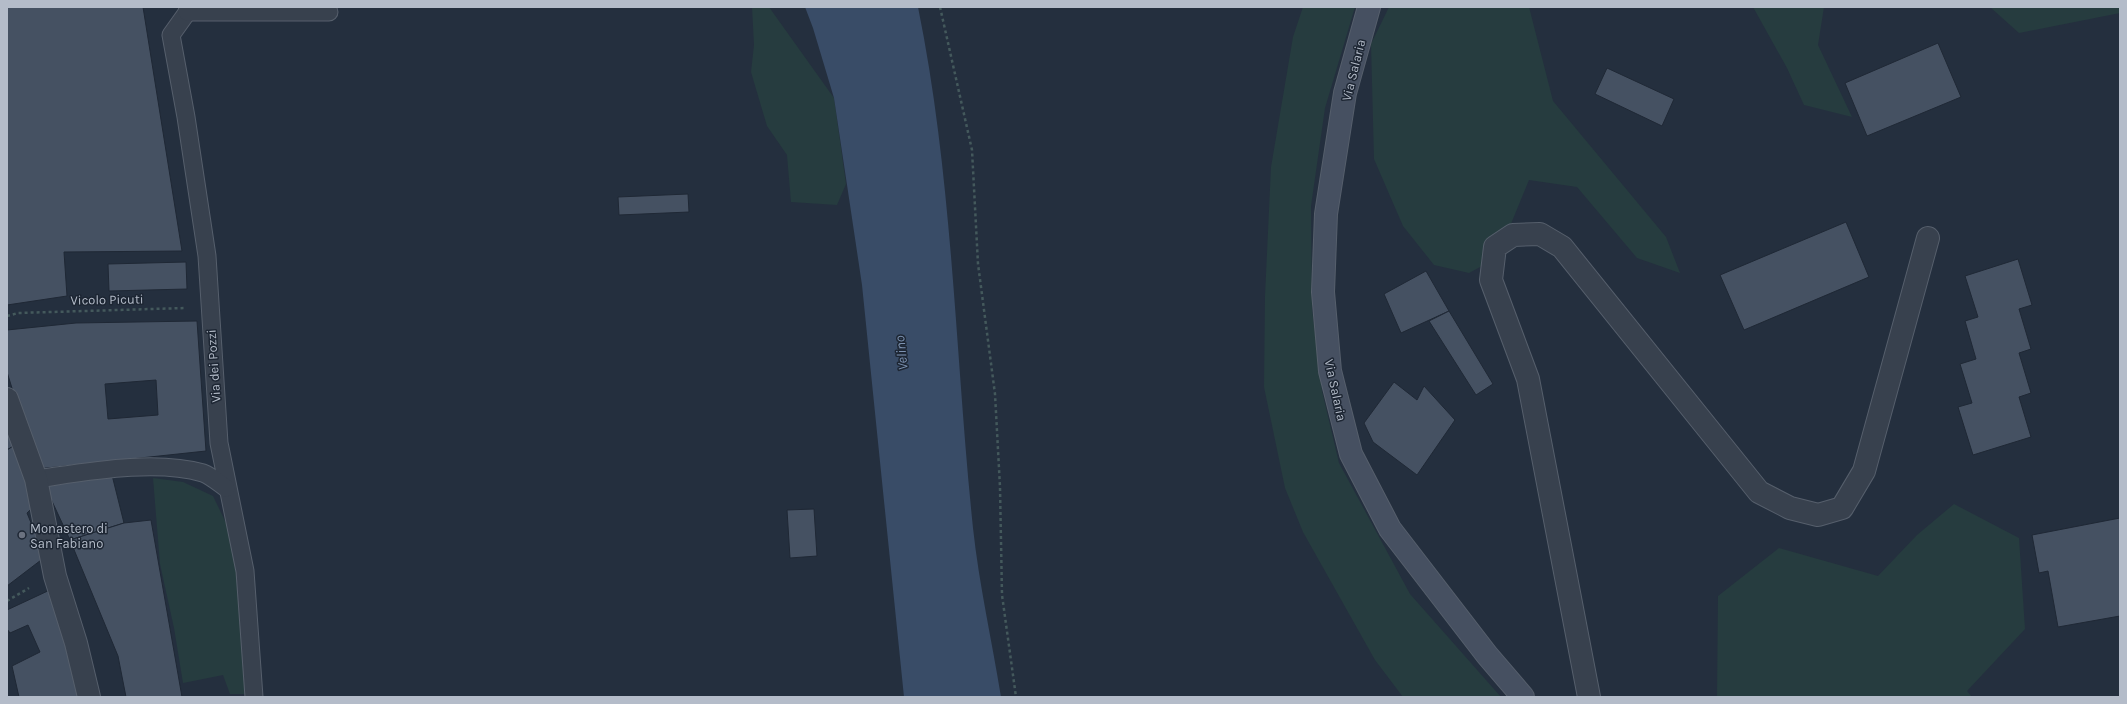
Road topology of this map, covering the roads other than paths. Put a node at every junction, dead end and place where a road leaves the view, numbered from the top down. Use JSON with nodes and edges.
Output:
{"nodes":[{"id":1,"x":1369,"y":7,"type":"edge"},
{"id":2,"x":189,"y":10,"type":"edge"},
{"id":3,"x":329,"y":12,"type":"dead end"},
{"id":4,"x":1928,"y":238,"type":"dead end"},
{"id":5,"x":7,"y":399,"type":"edge"},
{"id":6,"x":36,"y":479,"type":"junction"},
{"id":7,"x":226,"y":488,"type":"junction"},
{"id":8,"x":89,"y":697,"type":"edge"},
{"id":9,"x":254,"y":697,"type":"edge"},
{"id":10,"x":1523,"y":697,"type":"edge"},
{"id":11,"x":1589,"y":697,"type":"edge"}],
"edges":[{"from":1,"to":10,"type":"main road","name":"Via Salaria"},
{"from":2,"to":3,"type":"lane"},
{"from":2,"to":7,"type":"lane","name":"Via dei Pozzi"},
{"from":4,"to":11,"type":"street"},
{"from":5,"to":6,"type":"street"},
{"from":6,"to":7,"type":"lane"},
{"from":6,"to":8,"type":"street"},
{"from":7,"to":9,"type":"lane","name":"Via dei Pozzi"}]}
